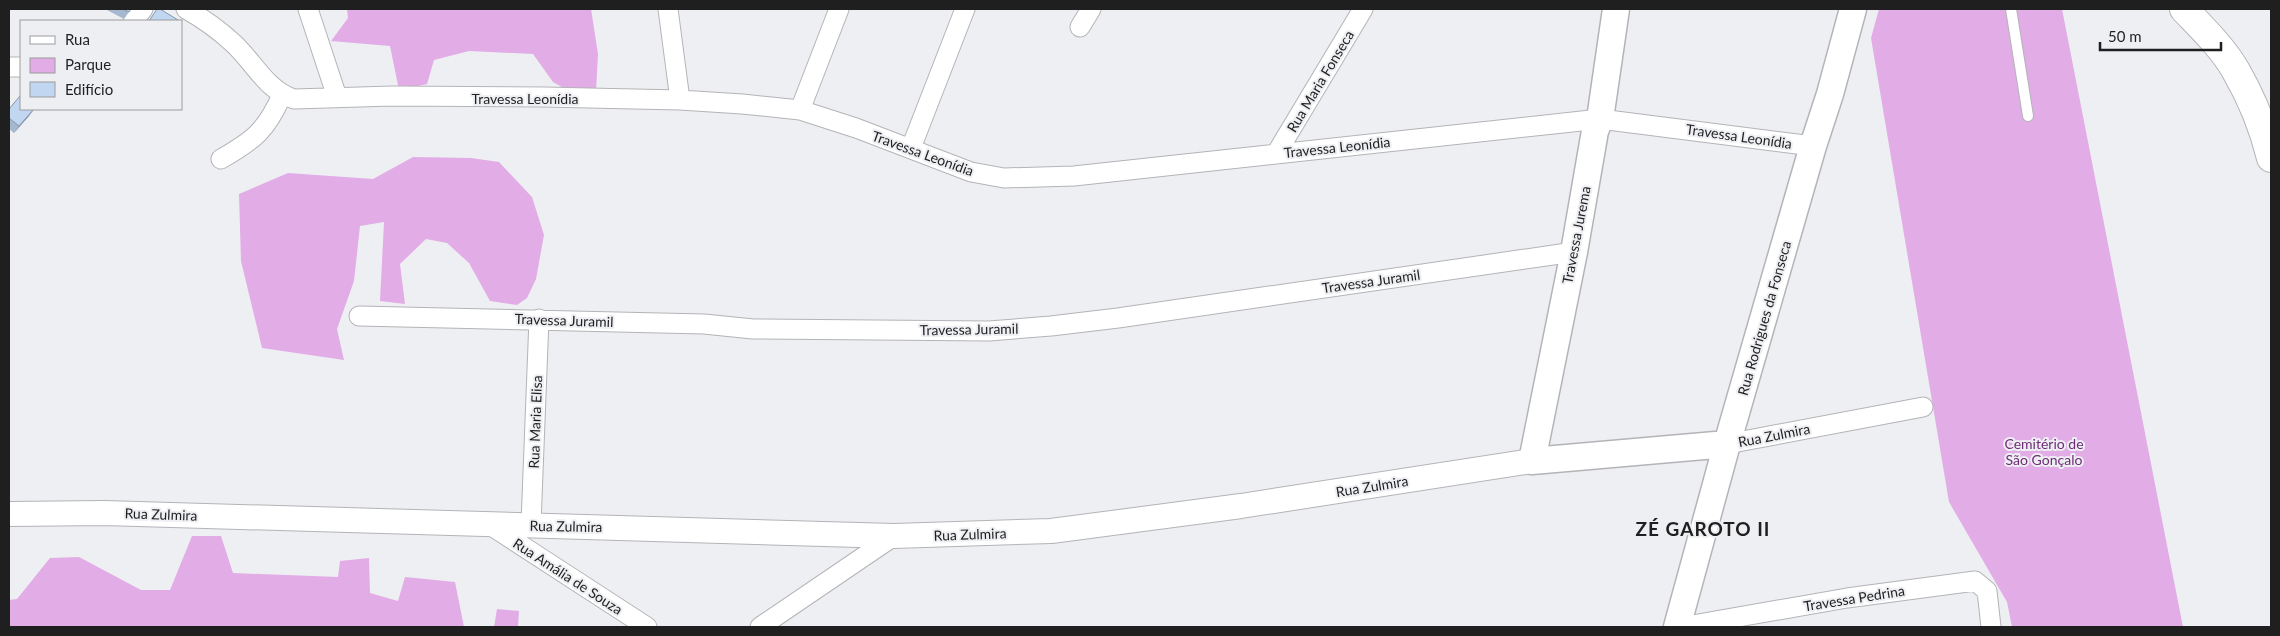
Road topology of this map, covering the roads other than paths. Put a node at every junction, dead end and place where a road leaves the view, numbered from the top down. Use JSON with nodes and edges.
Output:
{"nodes":[{"id":1,"x":142,"y":9,"type":"edge"},
{"id":2,"x":186,"y":9,"type":"edge"},
{"id":3,"x":308,"y":9,"type":"edge"},
{"id":4,"x":668,"y":9,"type":"edge"},
{"id":5,"x":839,"y":9,"type":"edge"},
{"id":6,"x":965,"y":9,"type":"edge"},
{"id":7,"x":1091,"y":9,"type":"edge"},
{"id":8,"x":1363,"y":9,"type":"edge"},
{"id":9,"x":1616,"y":9,"type":"edge"},
{"id":10,"x":1853,"y":9,"type":"edge"},
{"id":11,"x":2011,"y":9,"type":"edge"},
{"id":12,"x":2184,"y":9,"type":"edge"},
{"id":13,"x":2211,"y":9,"type":"edge"},
{"id":14,"x":134,"y":20,"type":"edge"},
{"id":15,"x":1080,"y":26,"type":"dead end"},
{"id":16,"x":2219,"y":47,"type":"junction"},
{"id":17,"x":282,"y":95,"type":"junction"},
{"id":18,"x":337,"y":97,"type":"junction"},
{"id":19,"x":680,"y":100,"type":"junction"},
{"id":20,"x":800,"y":110,"type":"junction"},
{"id":21,"x":2028,"y":116,"type":"dead end"},
{"id":22,"x":1600,"y":119,"type":"junction"},
{"id":23,"x":1813,"y":146,"type":"junction"},
{"id":24,"x":911,"y":148,"type":"junction"},
{"id":25,"x":1276,"y":154,"type":"junction"},
{"id":26,"x":2271,"y":158,"type":"edge"},
{"id":27,"x":221,"y":159,"type":"dead end"},
{"id":28,"x":1574,"y":252,"type":"junction"},
{"id":29,"x":359,"y":316,"type":"dead end"},
{"id":30,"x":539,"y":320,"type":"junction"},
{"id":31,"x":1923,"y":407,"type":"dead end"},
{"id":32,"x":1727,"y":444,"type":"junction"},
{"id":33,"x":1532,"y":461,"type":"junction"},
{"id":34,"x":9,"y":514,"type":"edge"},
{"id":35,"x":531,"y":524,"type":"junction"},
{"id":36,"x":490,"y":525,"type":"junction"},
{"id":37,"x":894,"y":536,"type":"junction"},
{"id":38,"x":646,"y":627,"type":"edge"},
{"id":39,"x":760,"y":627,"type":"edge"},
{"id":40,"x":1677,"y":627,"type":"edge"},
{"id":41,"x":1682,"y":627,"type":"edge"},
{"id":42,"x":1992,"y":627,"type":"edge"}],
"edges":[{"from":1,"to":14,"type":"street"},
{"from":2,"to":17,"type":"street"},
{"from":3,"to":18,"type":"street"},
{"from":4,"to":19,"type":"street"},
{"from":5,"to":20,"type":"street"},
{"from":6,"to":24,"type":"street"},
{"from":7,"to":15,"type":"street"},
{"from":8,"to":25,"type":"street","name":"Rua Maria Fonseca"},
{"from":9,"to":22,"type":"main road","name":"Travessa Jurema"},
{"from":10,"to":23,"type":"main road","name":"Rua Rodrigues da Fonseca"},
{"from":11,"to":21,"type":"lane"},
{"from":12,"to":16,"type":"main road"},
{"from":13,"to":16,"type":"main road"},
{"from":16,"to":26,"type":"main road"},
{"from":17,"to":18,"type":"street","name":"Travessa Leonídia"},
{"from":17,"to":27,"type":"street"},
{"from":18,"to":19,"type":"street","name":"Travessa Leonídia"},
{"from":19,"to":20,"type":"street","name":"Travessa Leonídia"},
{"from":20,"to":24,"type":"street","name":"Travessa Leonídia"},
{"from":22,"to":23,"type":"street","name":"Travessa Leonídia"},
{"from":22,"to":25,"type":"street","name":"Travessa Leonídia"},
{"from":22,"to":28,"type":"main road","name":"Travessa Jurema"},
{"from":23,"to":32,"type":"main road","name":"Rua Rodrigues da Fonseca"},
{"from":24,"to":25,"type":"street","name":"Travessa Leonídia"},
{"from":28,"to":30,"type":"street","name":"Travessa Juramil"},
{"from":28,"to":33,"type":"main road","name":"Travessa Jurema"},
{"from":29,"to":30,"type":"street","name":"Travessa Juramil"},
{"from":30,"to":35,"type":"street","name":"Rua Maria Elisa"},
{"from":31,"to":32,"type":"street","name":"Rua Zulmira"},
{"from":32,"to":33,"type":"main road","name":"Rua Zulmira"},
{"from":32,"to":40,"type":"main road","name":"Rua Rodrigues da Fonseca"},
{"from":33,"to":37,"type":"street","name":"Rua Zulmira"},
{"from":34,"to":36,"type":"street","name":"Rua Zulmira"},
{"from":35,"to":36,"type":"street","name":"Rua Zulmira"},
{"from":35,"to":37,"type":"street","name":"Rua Zulmira"},
{"from":36,"to":38,"type":"street","name":"Rua Amália de Souza"},
{"from":37,"to":39,"type":"street"},
{"from":41,"to":42,"type":"street","name":"Travessa Pedrina"}]}
